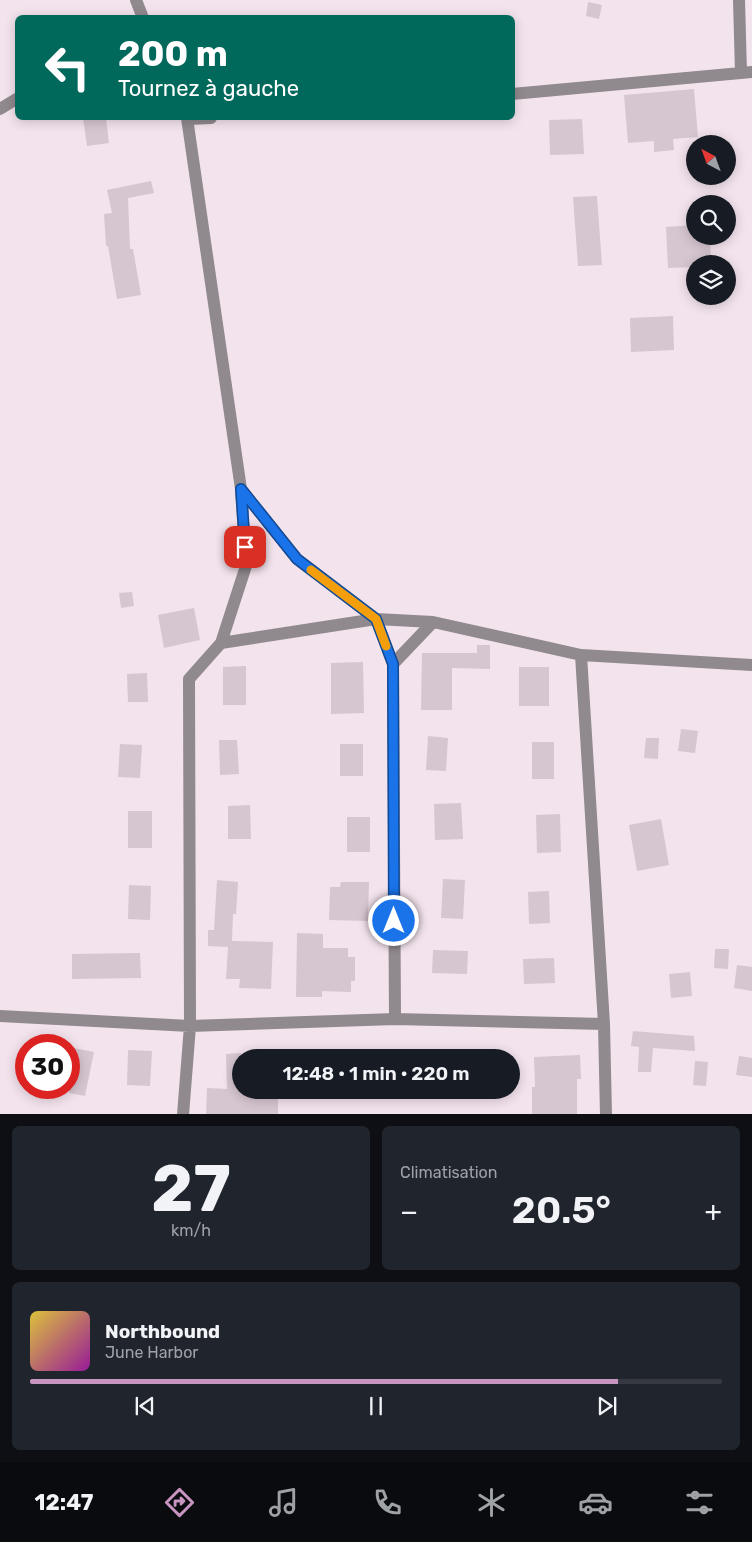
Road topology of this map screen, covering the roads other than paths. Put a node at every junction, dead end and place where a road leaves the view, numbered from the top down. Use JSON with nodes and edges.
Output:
{"nodes":[{"id":1,"x":136,"y":0,"type":"edge"},
{"id":2,"x":739,"y":0,"type":"edge"},
{"id":3,"x":142,"y":15,"type":"edge"},
{"id":4,"x":747,"y":72,"type":"edge"},
{"id":5,"x":515,"y":94,"type":"edge"},
{"id":6,"x":15,"y":100,"type":"edge"},
{"id":7,"x":0,"y":109,"type":"edge"},
{"id":8,"x":187,"y":120,"type":"edge"},
{"id":9,"x":241,"y":489,"type":"junction"},
{"id":10,"x":376,"y":619,"type":"junction"},
{"id":11,"x":433,"y":622,"type":"junction"},
{"id":12,"x":221,"y":643,"type":"junction"},
{"id":13,"x":581,"y":655,"type":"junction"},
{"id":14,"x":393,"y":664,"type":"junction"},
{"id":15,"x":752,"y":665,"type":"edge"},
{"id":16,"x":0,"y":1016,"type":"edge"},
{"id":17,"x":395,"y":1019,"type":"junction"},
{"id":18,"x":604,"y":1024,"type":"junction"},
{"id":19,"x":190,"y":1026,"type":"junction"},
{"id":20,"x":183,"y":1114,"type":"edge"},
{"id":21,"x":606,"y":1114,"type":"edge"}],
"edges":[{"from":1,"to":3,"type":"street"},
{"from":2,"to":4,"type":"street"},
{"from":4,"to":5,"type":"street"},
{"from":6,"to":7,"type":"street"},
{"from":8,"to":9,"type":"street"},
{"from":9,"to":10,"type":"street"},
{"from":9,"to":12,"type":"street"},
{"from":10,"to":11,"type":"street"},
{"from":10,"to":12,"type":"street"},
{"from":10,"to":14,"type":"street"},
{"from":11,"to":13,"type":"street"},
{"from":11,"to":14,"type":"street"},
{"from":12,"to":19,"type":"street"},
{"from":13,"to":15,"type":"street"},
{"from":13,"to":18,"type":"street"},
{"from":14,"to":17,"type":"street"},
{"from":16,"to":19,"type":"street"},
{"from":17,"to":18,"type":"street"},
{"from":17,"to":19,"type":"street"},
{"from":18,"to":21,"type":"street"},
{"from":19,"to":20,"type":"street"}]}
